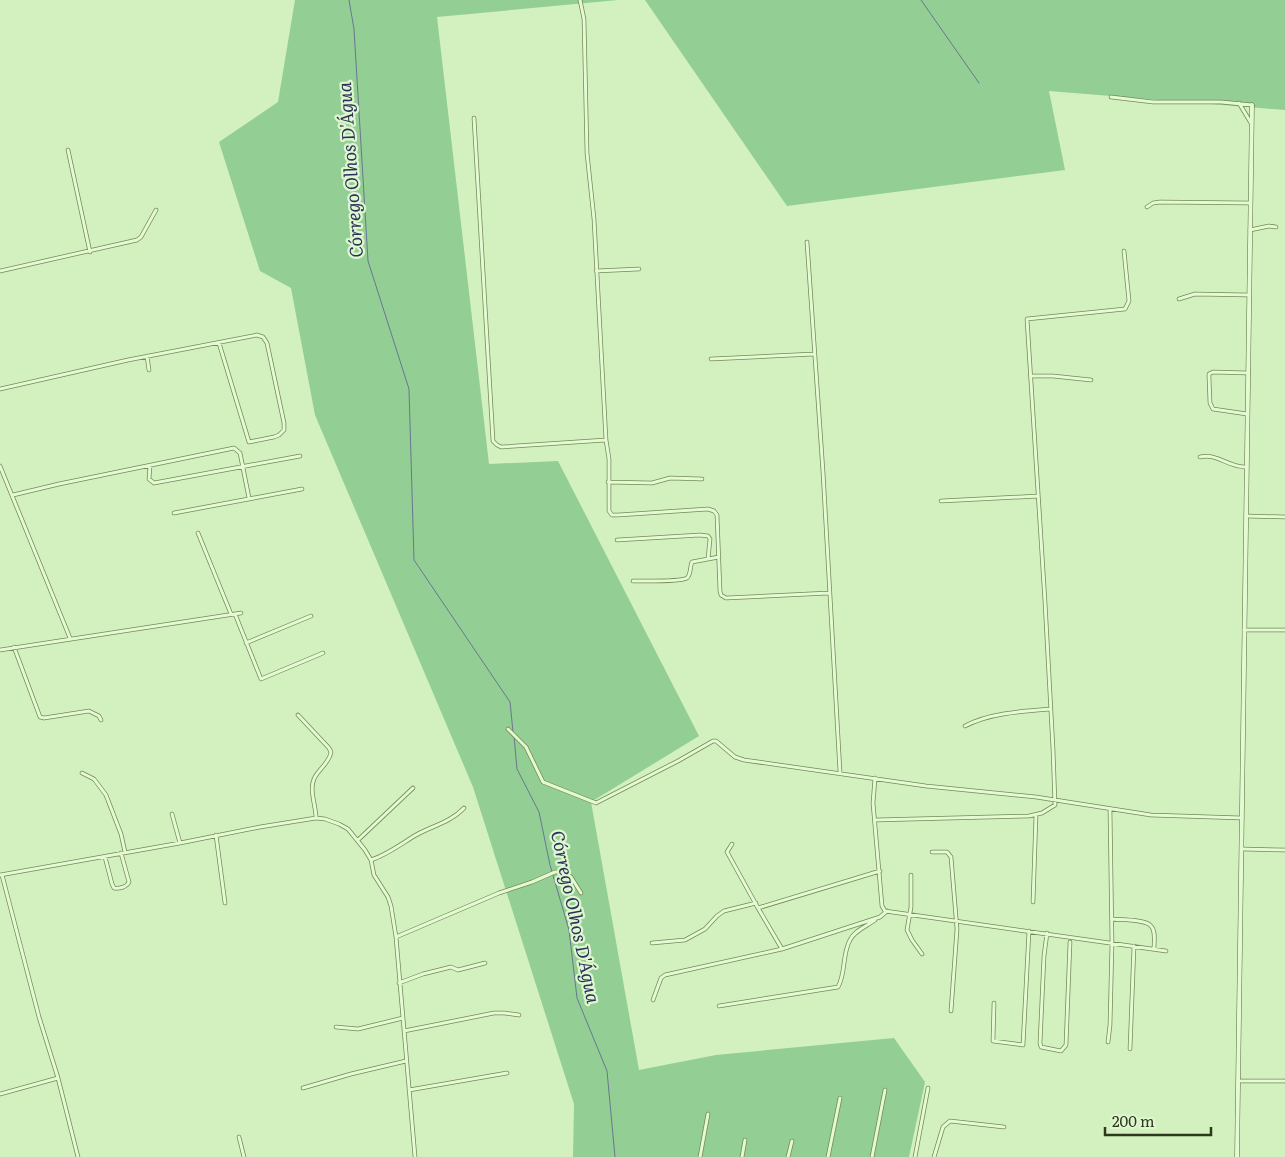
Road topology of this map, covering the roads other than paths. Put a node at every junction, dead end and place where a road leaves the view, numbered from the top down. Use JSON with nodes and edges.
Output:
{"nodes":[{"id":1,"x":580,"y":0,"type":"edge"},
{"id":2,"x":1111,"y":97,"type":"dead end"},
{"id":3,"x":1238,"y":102,"type":"junction"},
{"id":4,"x":1252,"y":105,"type":"joint"},
{"id":5,"x":474,"y":118,"type":"dead end"},
{"id":6,"x":1251,"y":123,"type":"junction"},
{"id":7,"x":68,"y":150,"type":"dead end"},
{"id":8,"x":1250,"y":203,"type":"junction"},
{"id":9,"x":1147,"y":207,"type":"dead end"},
{"id":10,"x":156,"y":210,"type":"dead end"},
{"id":11,"x":1276,"y":227,"type":"dead end"},
{"id":12,"x":1250,"y":230,"type":"junction"},
{"id":13,"x":807,"y":242,"type":"dead end"},
{"id":14,"x":1124,"y":251,"type":"dead end"},
{"id":15,"x":90,"y":252,"type":"junction"},
{"id":16,"x":639,"y":269,"type":"dead end"},
{"id":17,"x":0,"y":271,"type":"edge"},
{"id":18,"x":596,"y":271,"type":"junction"},
{"id":19,"x":1249,"y":295,"type":"junction"},
{"id":20,"x":1179,"y":299,"type":"dead end"},
{"id":21,"x":218,"y":343,"type":"junction"},
{"id":22,"x":814,"y":354,"type":"junction"},
{"id":23,"x":147,"y":356,"type":"junction"},
{"id":24,"x":711,"y":359,"type":"dead end"},
{"id":25,"x":149,"y":370,"type":"dead end"},
{"id":26,"x":1248,"y":374,"type":"junction"},
{"id":27,"x":1030,"y":376,"type":"junction"},
{"id":28,"x":1091,"y":380,"type":"dead end"},
{"id":29,"x":0,"y":389,"type":"edge"},
{"id":30,"x":1247,"y":414,"type":"junction"},
{"id":31,"x":606,"y":440,"type":"junction"},
{"id":32,"x":300,"y":456,"type":"dead end"},
{"id":33,"x":1200,"y":457,"type":"dead end"},
{"id":34,"x":0,"y":466,"type":"edge"},
{"id":35,"x":150,"y":466,"type":"junction"},
{"id":36,"x":242,"y":467,"type":"junction"},
{"id":37,"x":1246,"y":467,"type":"junction"},
{"id":38,"x":702,"y":479,"type":"dead end"},
{"id":39,"x":608,"y":482,"type":"junction"},
{"id":40,"x":302,"y":489,"type":"dead end"},
{"id":41,"x":13,"y":495,"type":"junction"},
{"id":42,"x":1038,"y":496,"type":"junction"},
{"id":43,"x":249,"y":498,"type":"junction"},
{"id":44,"x":941,"y":501,"type":"dead end"},
{"id":45,"x":174,"y":513,"type":"dead end"},
{"id":46,"x":1246,"y":516,"type":"junction"},
{"id":47,"x":1285,"y":517,"type":"edge"},
{"id":48,"x":198,"y":533,"type":"dead end"},
{"id":49,"x":617,"y":540,"type":"dead end"},
{"id":50,"x":719,"y":557,"type":"junction"},
{"id":51,"x":708,"y":559,"type":"junction"},
{"id":52,"x":633,"y":581,"type":"dead end"},
{"id":53,"x":829,"y":593,"type":"junction"},
{"id":54,"x":241,"y":613,"type":"dead end"},
{"id":55,"x":233,"y":614,"type":"junction"},
{"id":56,"x":311,"y":616,"type":"dead end"},
{"id":57,"x":1244,"y":630,"type":"junction"},
{"id":58,"x":1285,"y":630,"type":"edge"},
{"id":59,"x":70,"y":638,"type":"junction"},
{"id":60,"x":246,"y":643,"type":"junction"},
{"id":61,"x":14,"y":647,"type":"junction"},
{"id":62,"x":0,"y":650,"type":"edge"},
{"id":63,"x":323,"y":653,"type":"dead end"},
{"id":64,"x":1051,"y":709,"type":"junction"},
{"id":65,"x":298,"y":715,"type":"dead end"},
{"id":66,"x":101,"y":720,"type":"dead end"},
{"id":67,"x":965,"y":726,"type":"dead end"},
{"id":68,"x":508,"y":729,"type":"dead end"},
{"id":69,"x":840,"y":772,"type":"junction"},
{"id":70,"x":82,"y":773,"type":"dead end"},
{"id":71,"x":875,"y":778,"type":"junction"},
{"id":72,"x":413,"y":788,"type":"dead end"},
{"id":73,"x":1055,"y":800,"type":"junction"},
{"id":74,"x":464,"y":808,"type":"dead end"},
{"id":75,"x":1110,"y":810,"type":"junction"},
{"id":76,"x":172,"y":814,"type":"dead end"},
{"id":77,"x":1036,"y":815,"type":"junction"},
{"id":78,"x":316,"y":818,"type":"junction"},
{"id":79,"x":1242,"y":818,"type":"junction"},
{"id":80,"x":875,"y":820,"type":"junction"},
{"id":81,"x":216,"y":835,"type":"junction"},
{"id":82,"x":358,"y":840,"type":"junction"},
{"id":83,"x":180,"y":843,"type":"junction"},
{"id":84,"x":732,"y":844,"type":"dead end"},
{"id":85,"x":1242,"y":849,"type":"junction"},
{"id":86,"x":1285,"y":850,"type":"edge"},
{"id":87,"x":932,"y":852,"type":"dead end"},
{"id":88,"x":123,"y":853,"type":"junction"},
{"id":89,"x":105,"y":857,"type":"junction"},
{"id":90,"x":371,"y":860,"type":"junction"},
{"id":91,"x":880,"y":871,"type":"junction"},
{"id":92,"x":1,"y":875,"type":"edge"},
{"id":93,"x":911,"y":875,"type":"dead end"},
{"id":94,"x":581,"y":893,"type":"dead end"},
{"id":95,"x":1033,"y":902,"type":"dead end"},
{"id":96,"x":225,"y":903,"type":"dead end"},
{"id":97,"x":756,"y":903,"type":"junction"},
{"id":98,"x":758,"y":908,"type":"junction"},
{"id":99,"x":887,"y":911,"type":"junction"},
{"id":100,"x":910,"y":914,"type":"junction"},
{"id":101,"x":880,"y":917,"type":"junction"},
{"id":102,"x":1112,"y":919,"type":"junction"},
{"id":103,"x":956,"y":920,"type":"junction"},
{"id":104,"x":1029,"y":931,"type":"junction"},
{"id":105,"x":1047,"y":933,"type":"junction"},
{"id":106,"x":396,"y":937,"type":"junction"},
{"id":107,"x":1070,"y":942,"type":"dead end"},
{"id":108,"x":652,"y":943,"type":"dead end"},
{"id":109,"x":1112,"y":943,"type":"junction"},
{"id":110,"x":1134,"y":946,"type":"junction"},
{"id":111,"x":1154,"y":949,"type":"junction"},
{"id":112,"x":782,"y":950,"type":"junction"},
{"id":113,"x":1166,"y":951,"type":"dead end"},
{"id":114,"x":922,"y":954,"type":"dead end"},
{"id":115,"x":485,"y":963,"type":"dead end"},
{"id":116,"x":400,"y":983,"type":"junction"},
{"id":117,"x":652,"y":1000,"type":"dead end"},
{"id":118,"x":994,"y":1003,"type":"dead end"},
{"id":119,"x":719,"y":1006,"type":"dead end"},
{"id":120,"x":951,"y":1011,"type":"dead end"},
{"id":121,"x":518,"y":1015,"type":"dead end"},
{"id":122,"x":403,"y":1018,"type":"junction"},
{"id":123,"x":336,"y":1026,"type":"dead end"},
{"id":124,"x":404,"y":1031,"type":"junction"},
{"id":125,"x":1108,"y":1042,"type":"dead end"},
{"id":126,"x":1130,"y":1049,"type":"dead end"},
{"id":127,"x":406,"y":1061,"type":"junction"},
{"id":128,"x":507,"y":1073,"type":"dead end"},
{"id":129,"x":58,"y":1078,"type":"junction"},
{"id":130,"x":1238,"y":1080,"type":"junction"},
{"id":131,"x":1285,"y":1082,"type":"edge"},
{"id":132,"x":303,"y":1088,"type":"dead end"},
{"id":133,"x":928,"y":1088,"type":"dead end"},
{"id":134,"x":409,"y":1090,"type":"junction"},
{"id":135,"x":885,"y":1090,"type":"dead end"},
{"id":136,"x":0,"y":1094,"type":"edge"},
{"id":137,"x":840,"y":1098,"type":"dead end"},
{"id":138,"x":708,"y":1114,"type":"dead end"},
{"id":139,"x":1004,"y":1128,"type":"dead end"},
{"id":140,"x":239,"y":1137,"type":"dead end"},
{"id":141,"x":746,"y":1140,"type":"dead end"},
{"id":142,"x":792,"y":1141,"type":"dead end"},
{"id":143,"x":78,"y":1157,"type":"edge"},
{"id":144,"x":244,"y":1157,"type":"edge"},
{"id":145,"x":415,"y":1157,"type":"edge"},
{"id":146,"x":700,"y":1157,"type":"edge"},
{"id":147,"x":742,"y":1157,"type":"edge"},
{"id":148,"x":788,"y":1157,"type":"edge"},
{"id":149,"x":828,"y":1157,"type":"edge"},
{"id":150,"x":872,"y":1157,"type":"edge"},
{"id":151,"x":915,"y":1157,"type":"edge"},
{"id":152,"x":934,"y":1157,"type":"edge"},
{"id":153,"x":1237,"y":1157,"type":"edge"}],
"edges":[{"from":1,"to":18,"type":"street"},
{"from":2,"to":3,"type":"street"},
{"from":3,"to":4,"type":"street"},
{"from":3,"to":6,"type":"street"},
{"from":4,"to":6,"type":"street"},
{"from":5,"to":31,"type":"street"},
{"from":6,"to":8,"type":"street"},
{"from":7,"to":15,"type":"street"},
{"from":8,"to":9,"type":"street"},
{"from":8,"to":12,"type":"street"},
{"from":10,"to":15,"type":"street"},
{"from":11,"to":12,"type":"street"},
{"from":12,"to":19,"type":"street"},
{"from":13,"to":22,"type":"street"},
{"from":14,"to":27,"type":"street"},
{"from":15,"to":17,"type":"street"},
{"from":16,"to":18,"type":"street"},
{"from":18,"to":31,"type":"street"},
{"from":19,"to":20,"type":"street"},
{"from":19,"to":26,"type":"street"},
{"from":21,"to":21,"type":"street"},
{"from":21,"to":23,"type":"street"},
{"from":22,"to":24,"type":"street"},
{"from":22,"to":53,"type":"street"},
{"from":23,"to":25,"type":"street"},
{"from":23,"to":29,"type":"street"},
{"from":26,"to":30,"type":"street"},
{"from":26,"to":30,"type":"street"},
{"from":27,"to":28,"type":"street"},
{"from":27,"to":42,"type":"street"},
{"from":30,"to":37,"type":"street"},
{"from":31,"to":39,"type":"street"},
{"from":32,"to":36,"type":"street"},
{"from":33,"to":37,"type":"street"},
{"from":34,"to":41,"type":"street"},
{"from":35,"to":36,"type":"street"},
{"from":35,"to":36,"type":"street"},
{"from":35,"to":41,"type":"street"},
{"from":36,"to":43,"type":"street"},
{"from":37,"to":46,"type":"street"},
{"from":38,"to":39,"type":"street"},
{"from":39,"to":50,"type":"street"},
{"from":40,"to":43,"type":"street"},
{"from":41,"to":59,"type":"street"},
{"from":42,"to":44,"type":"street"},
{"from":42,"to":64,"type":"street"},
{"from":43,"to":45,"type":"street"},
{"from":46,"to":47,"type":"street"},
{"from":46,"to":57,"type":"street"},
{"from":48,"to":55,"type":"street"},
{"from":49,"to":51,"type":"street"},
{"from":50,"to":51,"type":"street"},
{"from":50,"to":53,"type":"street"},
{"from":51,"to":52,"type":"street"},
{"from":53,"to":69,"type":"street"},
{"from":54,"to":55,"type":"street"},
{"from":55,"to":59,"type":"street"},
{"from":55,"to":60,"type":"street"},
{"from":56,"to":60,"type":"street"},
{"from":57,"to":58,"type":"street"},
{"from":57,"to":79,"type":"street"},
{"from":59,"to":61,"type":"street"},
{"from":60,"to":63,"type":"street"},
{"from":61,"to":62,"type":"street"},
{"from":61,"to":66,"type":"street"},
{"from":64,"to":67,"type":"street"},
{"from":64,"to":73,"type":"street"},
{"from":65,"to":78,"type":"street"},
{"from":68,"to":69,"type":"street"},
{"from":69,"to":71,"type":"street"},
{"from":70,"to":88,"type":"street"},
{"from":71,"to":73,"type":"street"},
{"from":71,"to":80,"type":"street"},
{"from":72,"to":82,"type":"street"},
{"from":73,"to":75,"type":"street"},
{"from":73,"to":77,"type":"street"},
{"from":74,"to":90,"type":"street"},
{"from":75,"to":79,"type":"street"},
{"from":75,"to":102,"type":"street"},
{"from":76,"to":83,"type":"street"},
{"from":77,"to":80,"type":"street"},
{"from":77,"to":95,"type":"street"},
{"from":78,"to":81,"type":"street"},
{"from":78,"to":82,"type":"street"},
{"from":79,"to":85,"type":"street"},
{"from":80,"to":91,"type":"street"},
{"from":81,"to":83,"type":"street"},
{"from":81,"to":96,"type":"street"},
{"from":82,"to":90,"type":"street"},
{"from":83,"to":88,"type":"street"},
{"from":84,"to":97,"type":"street"},
{"from":85,"to":86,"type":"street"},
{"from":85,"to":130,"type":"street"},
{"from":87,"to":103,"type":"street"},
{"from":88,"to":89,"type":"street"},
{"from":88,"to":89,"type":"street"},
{"from":89,"to":92,"type":"street"},
{"from":90,"to":106,"type":"street"},
{"from":91,"to":98,"type":"street"},
{"from":91,"to":99,"type":"street"},
{"from":92,"to":129,"type":"street"},
{"from":93,"to":100,"type":"street"},
{"from":94,"to":106,"type":"street"},
{"from":97,"to":98,"type":"street"},
{"from":97,"to":108,"type":"street"},
{"from":98,"to":112,"type":"street"},
{"from":99,"to":100,"type":"street"},
{"from":99,"to":101,"type":"street"},
{"from":100,"to":103,"type":"street"},
{"from":100,"to":114,"type":"street"},
{"from":101,"to":112,"type":"street"},
{"from":101,"to":119,"type":"street"},
{"from":102,"to":109,"type":"street"},
{"from":102,"to":111,"type":"street"},
{"from":103,"to":104,"type":"street"},
{"from":103,"to":120,"type":"street"},
{"from":104,"to":105,"type":"street"},
{"from":104,"to":118,"type":"street"},
{"from":105,"to":107,"type":"street"},
{"from":105,"to":109,"type":"street"},
{"from":106,"to":116,"type":"street"},
{"from":109,"to":110,"type":"street"},
{"from":109,"to":125,"type":"street"},
{"from":110,"to":111,"type":"street"},
{"from":110,"to":126,"type":"street"},
{"from":111,"to":113,"type":"street"},
{"from":112,"to":117,"type":"street"},
{"from":115,"to":116,"type":"street"},
{"from":116,"to":122,"type":"street"},
{"from":121,"to":124,"type":"street"},
{"from":122,"to":123,"type":"street"},
{"from":122,"to":124,"type":"street"},
{"from":124,"to":127,"type":"street"},
{"from":127,"to":132,"type":"street"},
{"from":127,"to":134,"type":"street"},
{"from":128,"to":134,"type":"street"},
{"from":129,"to":136,"type":"street"},
{"from":129,"to":143,"type":"street"},
{"from":130,"to":131,"type":"street"},
{"from":130,"to":153,"type":"street"},
{"from":133,"to":151,"type":"street"},
{"from":134,"to":145,"type":"street"},
{"from":135,"to":150,"type":"street"},
{"from":137,"to":149,"type":"street"},
{"from":138,"to":146,"type":"street"},
{"from":139,"to":152,"type":"street"},
{"from":140,"to":144,"type":"street"},
{"from":141,"to":147,"type":"street"},
{"from":142,"to":148,"type":"street"}]}
